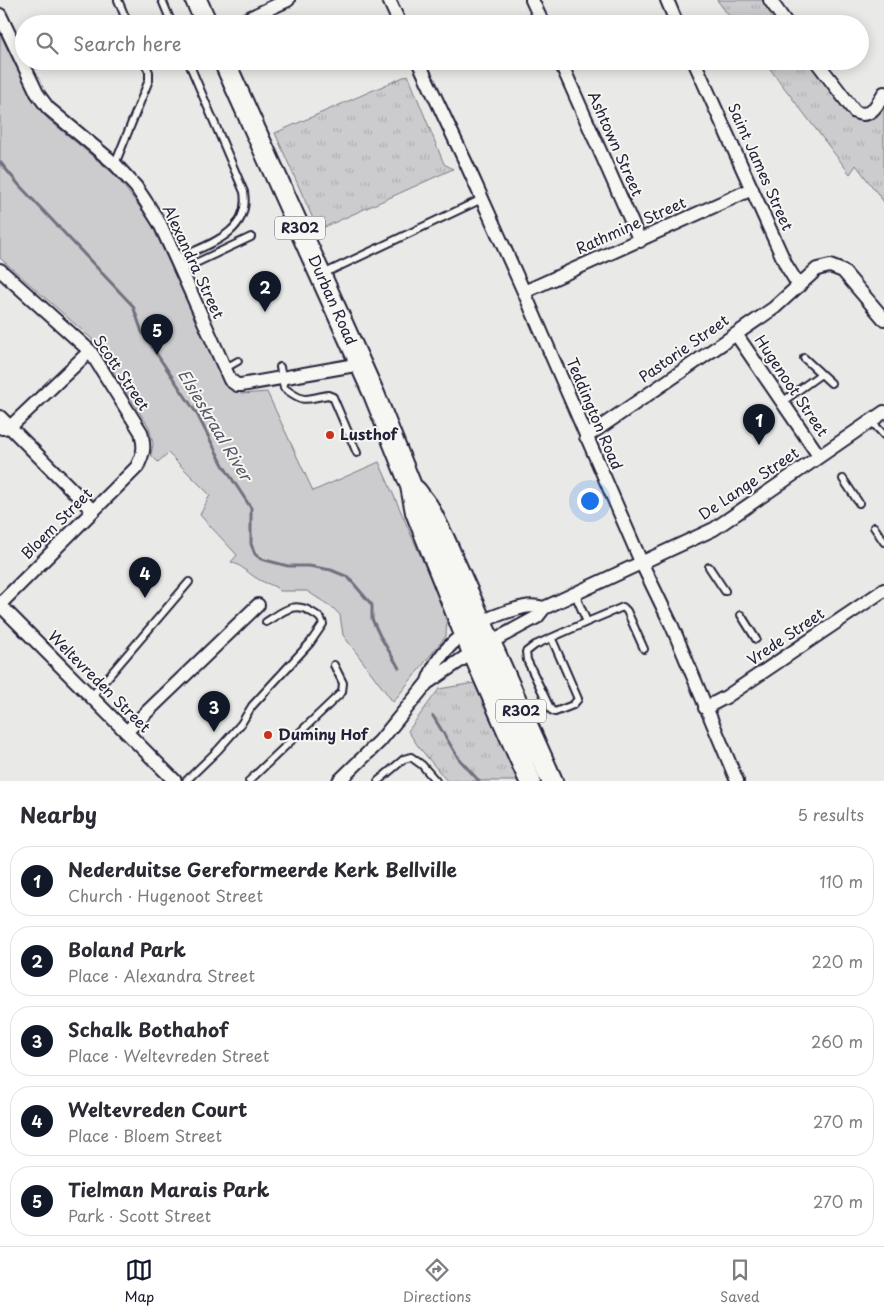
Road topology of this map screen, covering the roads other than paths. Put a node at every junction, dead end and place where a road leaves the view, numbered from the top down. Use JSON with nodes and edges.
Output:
{"nodes":[{"id":1,"x":118,"y":0,"type":"edge"},
{"id":2,"x":162,"y":0,"type":"edge"},
{"id":3,"x":196,"y":0,"type":"edge"},
{"id":4,"x":288,"y":0,"type":"edge"},
{"id":5,"x":389,"y":0,"type":"edge"},
{"id":6,"x":532,"y":0,"type":"edge"},
{"id":7,"x":667,"y":0,"type":"edge"},
{"id":8,"x":770,"y":0,"type":"edge"},
{"id":9,"x":0,"y":15,"type":"edge"},
{"id":10,"x":124,"y":15,"type":"edge"},
{"id":11,"x":168,"y":15,"type":"edge"},
{"id":12,"x":203,"y":15,"type":"edge"},
{"id":13,"x":256,"y":15,"type":"edge"},
{"id":14,"x":396,"y":15,"type":"edge"},
{"id":15,"x":539,"y":15,"type":"edge"},
{"id":16,"x":673,"y":15,"type":"edge"},
{"id":17,"x":781,"y":15,"type":"edge"},
{"id":18,"x":15,"y":47,"type":"edge"},
{"id":19,"x":26,"y":70,"type":"edge"},
{"id":20,"x":148,"y":70,"type":"edge"},
{"id":21,"x":192,"y":70,"type":"edge"},
{"id":22,"x":228,"y":70,"type":"edge"},
{"id":23,"x":422,"y":70,"type":"edge"},
{"id":24,"x":564,"y":70,"type":"edge"},
{"id":25,"x":698,"y":70,"type":"edge"},
{"id":26,"x":823,"y":70,"type":"edge"},
{"id":27,"x":884,"y":93,"type":"edge"},
{"id":28,"x":115,"y":164,"type":"junction"},
{"id":29,"x":752,"y":189,"type":"junction"},
{"id":30,"x":482,"y":199,"type":"junction"},
{"id":31,"x":251,"y":237,"type":"dead end"},
{"id":32,"x":640,"y":240,"type":"junction"},
{"id":33,"x":178,"y":264,"type":"junction"},
{"id":34,"x":0,"y":270,"type":"edge"},
{"id":35,"x":321,"y":275,"type":"junction"},
{"id":36,"x":799,"y":286,"type":"junction"},
{"id":37,"x":524,"y":292,"type":"junction"},
{"id":38,"x":884,"y":319,"type":"edge"},
{"id":39,"x":736,"y":334,"type":"junction"},
{"id":40,"x":90,"y":351,"type":"junction"},
{"id":41,"x":804,"y":358,"type":"dead end"},
{"id":42,"x":238,"y":361,"type":"dead end"},
{"id":43,"x":360,"y":364,"type":"junction"},
{"id":44,"x":224,"y":369,"type":"junction"},
{"id":45,"x":281,"y":373,"type":"junction"},
{"id":46,"x":821,"y":374,"type":"junction"},
{"id":47,"x":831,"y":383,"type":"dead end"},
{"id":48,"x":782,"y":402,"type":"junction"},
{"id":49,"x":884,"y":412,"type":"edge"},
{"id":50,"x":0,"y":417,"type":"edge"},
{"id":51,"x":871,"y":421,"type":"junction"},
{"id":52,"x":5,"y":428,"type":"edge"},
{"id":53,"x":884,"y":435,"type":"edge"},
{"id":54,"x":586,"y":437,"type":"junction"},
{"id":55,"x":358,"y":453,"type":"dead end"},
{"id":56,"x":819,"y":456,"type":"junction"},
{"id":57,"x":137,"y":467,"type":"joint"},
{"id":58,"x":843,"y":479,"type":"dead end"},
{"id":59,"x":412,"y":486,"type":"junction"},
{"id":60,"x":859,"y":503,"type":"dead end"},
{"id":61,"x":92,"y":510,"type":"junction"},
{"id":62,"x":874,"y":527,"type":"dead end"},
{"id":63,"x":884,"y":542,"type":"edge"},
{"id":64,"x":642,"y":564,"type":"junction"},
{"id":65,"x":709,"y":567,"type":"dead end"},
{"id":66,"x":189,"y":582,"type":"dead end"},
{"id":67,"x":884,"y":590,"type":"edge"},
{"id":68,"x":725,"y":591,"type":"dead end"},
{"id":69,"x":574,"y":594,"type":"junction"},
{"id":70,"x":0,"y":604,"type":"edge"},
{"id":71,"x":258,"y":604,"type":"dead end"},
{"id":72,"x":544,"y":608,"type":"junction"},
{"id":73,"x":740,"y":615,"type":"dead end"},
{"id":74,"x":266,"y":622,"type":"dead end"},
{"id":75,"x":481,"y":622,"type":"junction"},
{"id":76,"x":587,"y":622,"type":"junction"},
{"id":77,"x":464,"y":632,"type":"junction"},
{"id":78,"x":552,"y":639,"type":"junction"},
{"id":79,"x":756,"y":639,"type":"dead end"},
{"id":80,"x":490,"y":642,"type":"junction"},
{"id":81,"x":644,"y":649,"type":"dead end"},
{"id":82,"x":473,"y":652,"type":"junction"},
{"id":83,"x":334,"y":665,"type":"dead end"},
{"id":84,"x":427,"y":682,"type":"junction"},
{"id":85,"x":91,"y":697,"type":"junction"},
{"id":86,"x":705,"y":708,"type":"junction"},
{"id":87,"x":126,"y":732,"type":"junction"},
{"id":88,"x":382,"y":780,"type":"edge"},
{"id":89,"x":175,"y":781,"type":"edge"},
{"id":90,"x":186,"y":781,"type":"edge"},
{"id":91,"x":250,"y":781,"type":"edge"},
{"id":92,"x":339,"y":781,"type":"edge"},
{"id":93,"x":436,"y":781,"type":"edge"},
{"id":94,"x":530,"y":781,"type":"edge"},
{"id":95,"x":552,"y":781,"type":"edge"},
{"id":96,"x":737,"y":781,"type":"edge"}],
"edges":[{"from":1,"to":10,"type":"lane"},
{"from":2,"to":11,"type":"lane"},
{"from":3,"to":12,"type":"main road"},
{"from":4,"to":13,"type":"street"},
{"from":5,"to":14,"type":"street"},
{"from":6,"to":15,"type":"street"},
{"from":7,"to":16,"type":"street"},
{"from":8,"to":17,"type":"street"},
{"from":9,"to":18,"type":"street","name":"Alexandra Street"},
{"from":19,"to":28,"type":"street","name":"Alexandra Street"},
{"from":20,"to":28,"type":"lane"},
{"from":21,"to":33,"type":"lane"},
{"from":22,"to":35,"type":"main road","name":"Durban Road","number":"R302"},
{"from":23,"to":30,"type":"street","name":"Teddington Road"},
{"from":24,"to":32,"type":"street","name":"Ashtown Street"},
{"from":25,"to":29,"type":"street","name":"Saint James Street"},
{"from":26,"to":27,"type":"street"},
{"from":28,"to":33,"type":"street","name":"Alexandra Street"},
{"from":29,"to":32,"type":"street","name":"Rathmine Street"},
{"from":29,"to":36,"type":"street","name":"Saint James Street"},
{"from":30,"to":35,"type":"lane"},
{"from":30,"to":37,"type":"street","name":"Teddington Road"},
{"from":31,"to":33,"type":"lane"},
{"from":32,"to":37,"type":"street","name":"Rathmine Street"},
{"from":33,"to":44,"type":"street","name":"Alexandra Street"},
{"from":34,"to":40,"type":"street","name":"Scott Street"},
{"from":35,"to":43,"type":"main road","name":"Durban Road","number":"R302"},
{"from":36,"to":38,"type":"street","name":"Pastorie Street"},
{"from":36,"to":39,"type":"street","name":"Pastorie Street"},
{"from":37,"to":54,"type":"street","name":"Teddington Road"},
{"from":39,"to":48,"type":"street","name":"Hugenoot Street"},
{"from":39,"to":54,"type":"street","name":"Pastorie Street"},
{"from":40,"to":52,"type":"street"},
{"from":40,"to":57,"type":"street","name":"Scott Street"},
{"from":41,"to":46,"type":"lane"},
{"from":42,"to":44,"type":"lane"},
{"from":43,"to":45,"type":"street","name":"Alexandra Street"},
{"from":43,"to":59,"type":"main road","name":"Durban Road","number":"R302"},
{"from":44,"to":45,"type":"street","name":"Alexandra Street"},
{"from":45,"to":55,"type":"lane"},
{"from":46,"to":47,"type":"lane"},
{"from":46,"to":48,"type":"lane"},
{"from":48,"to":56,"type":"street","name":"Hugenoot Street"},
{"from":49,"to":51,"type":"street","name":"De Lange Street"},
{"from":50,"to":52,"type":"street"},
{"from":51,"to":53,"type":"lane"},
{"from":51,"to":56,"type":"street","name":"De Lange Street"},
{"from":52,"to":61,"type":"street"},
{"from":54,"to":64,"type":"street","name":"Teddington Road"},
{"from":56,"to":64,"type":"street","name":"De Lange Street"},
{"from":57,"to":61,"type":"street","name":"Bloem Street"},
{"from":58,"to":60,"type":"lane"},
{"from":59,"to":75,"type":"main road","name":"Durban Road","number":"R302"},
{"from":59,"to":77,"type":"main road","name":"Durban Road","number":"R302"},
{"from":61,"to":70,"type":"street","name":"Bloem Street"},
{"from":62,"to":63,"type":"lane"},
{"from":64,"to":69,"type":"street","name":"De Lange Street"},
{"from":64,"to":86,"type":"street","name":"Teddington Road"},
{"from":65,"to":68,"type":"lane"},
{"from":66,"to":85,"type":"lane"},
{"from":67,"to":86,"type":"street","name":"Vrede Street"},
{"from":69,"to":72,"type":"street","name":"De Lange Street"},
{"from":69,"to":76,"type":"lane"},
{"from":70,"to":85,"type":"street","name":"Weltevreden Street"},
{"from":71,"to":87,"type":"street"},
{"from":72,"to":75,"type":"street","name":"De Lange Street"},
{"from":72,"to":80,"type":"street","name":"De Lange Street"},
{"from":73,"to":79,"type":"lane"},
{"from":74,"to":90,"type":"lane"},
{"from":75,"to":77,"type":"street","name":"De Lange Street"},
{"from":75,"to":80,"type":"main road","name":"Durban Road","number":"R302"},
{"from":76,"to":78,"type":"lane"},
{"from":76,"to":81,"type":"lane"},
{"from":77,"to":82,"type":"main road","name":"Durban Road","number":"R302"},
{"from":77,"to":84,"type":"street","name":"De Lange Street"},
{"from":78,"to":78,"type":"lane"},
{"from":80,"to":82,"type":"street","name":"De Lange Street"},
{"from":80,"to":95,"type":"main road","name":"Durban Road","number":"R302"},
{"from":82,"to":84,"type":"street","name":"De Lange Street"},
{"from":82,"to":94,"type":"main road","name":"Durban Road","number":"R302"},
{"from":83,"to":91,"type":"lane"},
{"from":84,"to":92,"type":"street"},
{"from":85,"to":87,"type":"street","name":"Weltevreden Street"},
{"from":86,"to":96,"type":"street","name":"Teddington Road"},
{"from":87,"to":89,"type":"street","name":"Weltevreden Street"},
{"from":88,"to":93,"type":"lane"}]}
